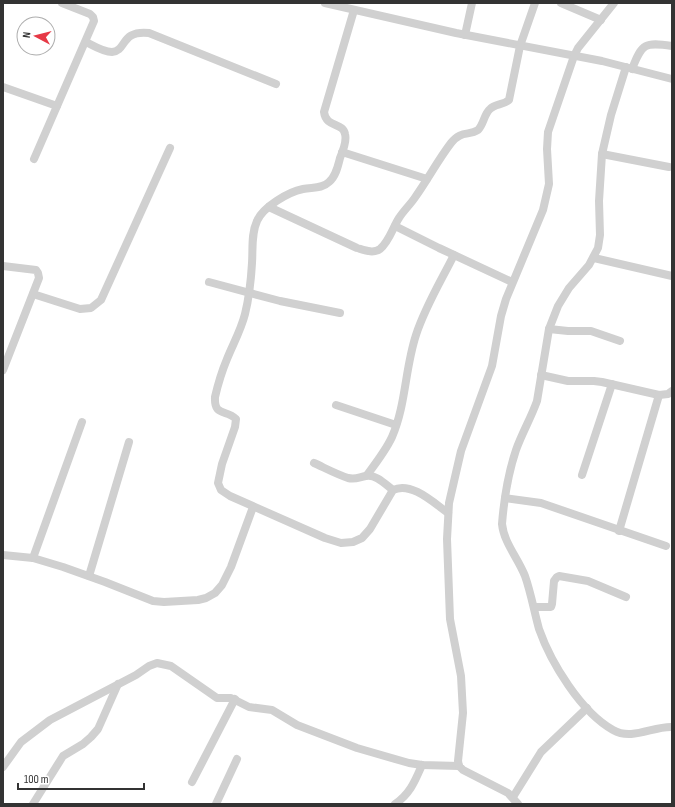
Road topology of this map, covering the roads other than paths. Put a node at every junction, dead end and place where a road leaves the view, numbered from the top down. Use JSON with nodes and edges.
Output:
{"nodes":[{"id":1,"x":62,"y":3,"type":"edge"},
{"id":2,"x":325,"y":3,"type":"edge"},
{"id":3,"x":472,"y":3,"type":"edge"},
{"id":4,"x":535,"y":3,"type":"edge"},
{"id":5,"x":561,"y":3,"type":"edge"},
{"id":6,"x":614,"y":3,"type":"edge"},
{"id":7,"x":354,"y":10,"type":"junction"},
{"id":8,"x":601,"y":20,"type":"junction"},
{"id":9,"x":465,"y":35,"type":"junction"},
{"id":10,"x":86,"y":42,"type":"junction"},
{"id":11,"x":520,"y":46,"type":"junction"},
{"id":12,"x":672,"y":46,"type":"edge"},
{"id":13,"x":574,"y":56,"type":"junction"},
{"id":14,"x":629,"y":68,"type":"junction"},
{"id":15,"x":672,"y":79,"type":"edge"},
{"id":16,"x":276,"y":84,"type":"dead end"},
{"id":17,"x":3,"y":87,"type":"edge"},
{"id":18,"x":57,"y":106,"type":"junction"},
{"id":19,"x":170,"y":148,"type":"dead end"},
{"id":20,"x":342,"y":152,"type":"junction"},
{"id":21,"x":602,"y":154,"type":"junction"},
{"id":22,"x":34,"y":159,"type":"dead end"},
{"id":23,"x":669,"y":167,"type":"dead end"},
{"id":24,"x":427,"y":179,"type":"junction"},
{"id":25,"x":269,"y":207,"type":"junction"},
{"id":26,"x":395,"y":226,"type":"junction"},
{"id":27,"x":454,"y":255,"type":"junction"},
{"id":28,"x":594,"y":258,"type":"junction"},
{"id":29,"x":3,"y":266,"type":"edge"},
{"id":30,"x":672,"y":276,"type":"edge"},
{"id":31,"x":209,"y":282,"type":"dead end"},
{"id":32,"x":512,"y":282,"type":"junction"},
{"id":33,"x":249,"y":293,"type":"junction"},
{"id":34,"x":33,"y":294,"type":"junction"},
{"id":35,"x":340,"y":312,"type":"dead end"},
{"id":36,"x":549,"y":329,"type":"junction"},
{"id":37,"x":620,"y":341,"type":"dead end"},
{"id":38,"x":3,"y":370,"type":"edge"},
{"id":39,"x":540,"y":375,"type":"junction"},
{"id":40,"x":612,"y":384,"type":"junction"},
{"id":41,"x":672,"y":391,"type":"edge"},
{"id":42,"x":660,"y":395,"type":"junction"},
{"id":43,"x":336,"y":404,"type":"dead end"},
{"id":44,"x":82,"y":422,"type":"dead end"},
{"id":45,"x":396,"y":425,"type":"junction"},
{"id":46,"x":129,"y":442,"type":"dead end"},
{"id":47,"x":314,"y":463,"type":"dead end"},
{"id":48,"x":367,"y":475,"type":"junction"},
{"id":49,"x":582,"y":475,"type":"dead end"},
{"id":50,"x":393,"y":490,"type":"junction"},
{"id":51,"x":505,"y":498,"type":"junction"},
{"id":52,"x":253,"y":507,"type":"junction"},
{"id":53,"x":448,"y":513,"type":"junction"},
{"id":54,"x":619,"y":530,"type":"junction"},
{"id":55,"x":666,"y":546,"type":"dead end"},
{"id":56,"x":3,"y":555,"type":"edge"},
{"id":57,"x":33,"y":558,"type":"junction"},
{"id":58,"x":89,"y":576,"type":"junction"},
{"id":59,"x":626,"y":596,"type":"dead end"},
{"id":60,"x":534,"y":607,"type":"junction"},
{"id":61,"x":118,"y":684,"type":"junction"},
{"id":62,"x":235,"y":700,"type":"junction"},
{"id":63,"x":587,"y":708,"type":"junction"},
{"id":64,"x":672,"y":727,"type":"edge"},
{"id":65,"x":237,"y":759,"type":"dead end"},
{"id":66,"x":422,"y":765,"type":"junction"},
{"id":67,"x":459,"y":766,"type":"junction"},
{"id":68,"x":3,"y":767,"type":"edge"},
{"id":69,"x":192,"y":782,"type":"dead end"},
{"id":70,"x":516,"y":801,"type":"edge"},
{"id":71,"x":33,"y":804,"type":"edge"},
{"id":72,"x":216,"y":804,"type":"edge"},
{"id":73,"x":395,"y":804,"type":"edge"}],
"edges":[{"from":1,"to":10,"type":"street"},
{"from":2,"to":7,"type":"street"},
{"from":3,"to":9,"type":"street"},
{"from":4,"to":11,"type":"street"},
{"from":5,"to":8,"type":"street"},
{"from":6,"to":8,"type":"street"},
{"from":7,"to":9,"type":"street"},
{"from":7,"to":20,"type":"street"},
{"from":8,"to":13,"type":"street"},
{"from":9,"to":11,"type":"street"},
{"from":10,"to":16,"type":"street"},
{"from":10,"to":18,"type":"street"},
{"from":11,"to":13,"type":"street"},
{"from":11,"to":24,"type":"street"},
{"from":12,"to":14,"type":"street"},
{"from":13,"to":14,"type":"street"},
{"from":13,"to":32,"type":"street"},
{"from":14,"to":15,"type":"street"},
{"from":14,"to":21,"type":"street"},
{"from":17,"to":18,"type":"street"},
{"from":18,"to":22,"type":"street"},
{"from":19,"to":34,"type":"street"},
{"from":20,"to":24,"type":"street"},
{"from":20,"to":25,"type":"street"},
{"from":21,"to":23,"type":"street"},
{"from":21,"to":28,"type":"street"},
{"from":24,"to":26,"type":"street"},
{"from":25,"to":26,"type":"street"},
{"from":25,"to":33,"type":"street"},
{"from":26,"to":27,"type":"street"},
{"from":27,"to":32,"type":"street"},
{"from":27,"to":45,"type":"street"},
{"from":28,"to":30,"type":"street"},
{"from":28,"to":36,"type":"street"},
{"from":29,"to":34,"type":"street"},
{"from":31,"to":33,"type":"street"},
{"from":32,"to":53,"type":"street"},
{"from":33,"to":35,"type":"street"},
{"from":33,"to":52,"type":"street"},
{"from":34,"to":38,"type":"street"},
{"from":36,"to":37,"type":"street"},
{"from":36,"to":39,"type":"street"},
{"from":39,"to":40,"type":"street"},
{"from":39,"to":51,"type":"street"},
{"from":40,"to":42,"type":"street"},
{"from":40,"to":49,"type":"street"},
{"from":41,"to":42,"type":"street"},
{"from":42,"to":54,"type":"street"},
{"from":43,"to":45,"type":"street"},
{"from":44,"to":57,"type":"street"},
{"from":45,"to":48,"type":"street"},
{"from":46,"to":58,"type":"street"},
{"from":47,"to":48,"type":"street"},
{"from":48,"to":50,"type":"street"},
{"from":50,"to":52,"type":"street"},
{"from":50,"to":53,"type":"street"},
{"from":51,"to":54,"type":"street"},
{"from":51,"to":60,"type":"street"},
{"from":52,"to":58,"type":"street"},
{"from":53,"to":67,"type":"street"},
{"from":54,"to":55,"type":"street"},
{"from":56,"to":57,"type":"street"},
{"from":57,"to":58,"type":"street"},
{"from":59,"to":60,"type":"street"},
{"from":60,"to":63,"type":"street"},
{"from":61,"to":62,"type":"street"},
{"from":61,"to":68,"type":"street"},
{"from":61,"to":71,"type":"street"},
{"from":62,"to":66,"type":"street"},
{"from":62,"to":69,"type":"street"},
{"from":63,"to":64,"type":"street"},
{"from":63,"to":70,"type":"street"},
{"from":65,"to":72,"type":"street"},
{"from":66,"to":67,"type":"street"},
{"from":66,"to":73,"type":"street"},
{"from":67,"to":70,"type":"street"}]}
